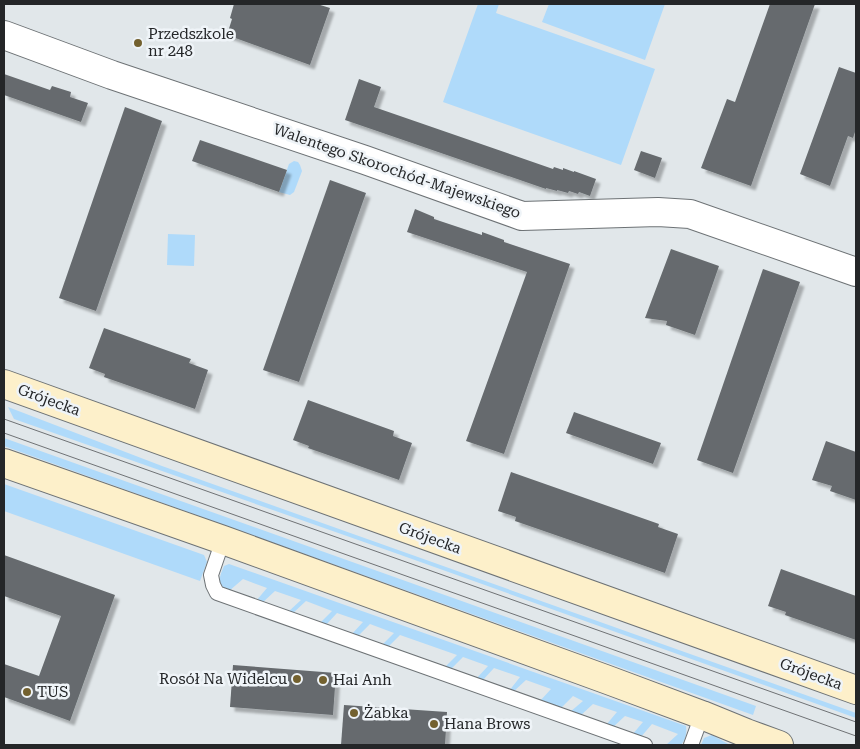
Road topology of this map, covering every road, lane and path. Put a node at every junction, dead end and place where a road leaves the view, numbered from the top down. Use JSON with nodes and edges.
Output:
{"nodes":[{"id":1,"x":4,"y":35,"type":"edge"},
{"id":2,"x":856,"y":272,"type":"edge"},
{"id":3,"x":4,"y":384,"type":"edge"},
{"id":4,"x":4,"y":463,"type":"edge"},
{"id":5,"x":223,"y":540,"type":"junction"},
{"id":6,"x":856,"y":690,"type":"edge"},
{"id":7,"x":702,"y":714,"type":"junction"},
{"id":8,"x":645,"y":745,"type":"edge"},
{"id":9,"x":691,"y":745,"type":"edge"},
{"id":10,"x":779,"y":745,"type":"edge"}],
"edges":[{"from":1,"to":2,"type":"street","name":"Walentego Skorochód-Majewskiego"},
{"from":3,"to":6,"type":"main road","name":"Grójecka"},
{"from":4,"to":5,"type":"main road"},
{"from":5,"to":7,"type":"main road"},
{"from":5,"to":8,"type":"lane"},
{"from":7,"to":9,"type":"lane"},
{"from":7,"to":10,"type":"main road"}]}
